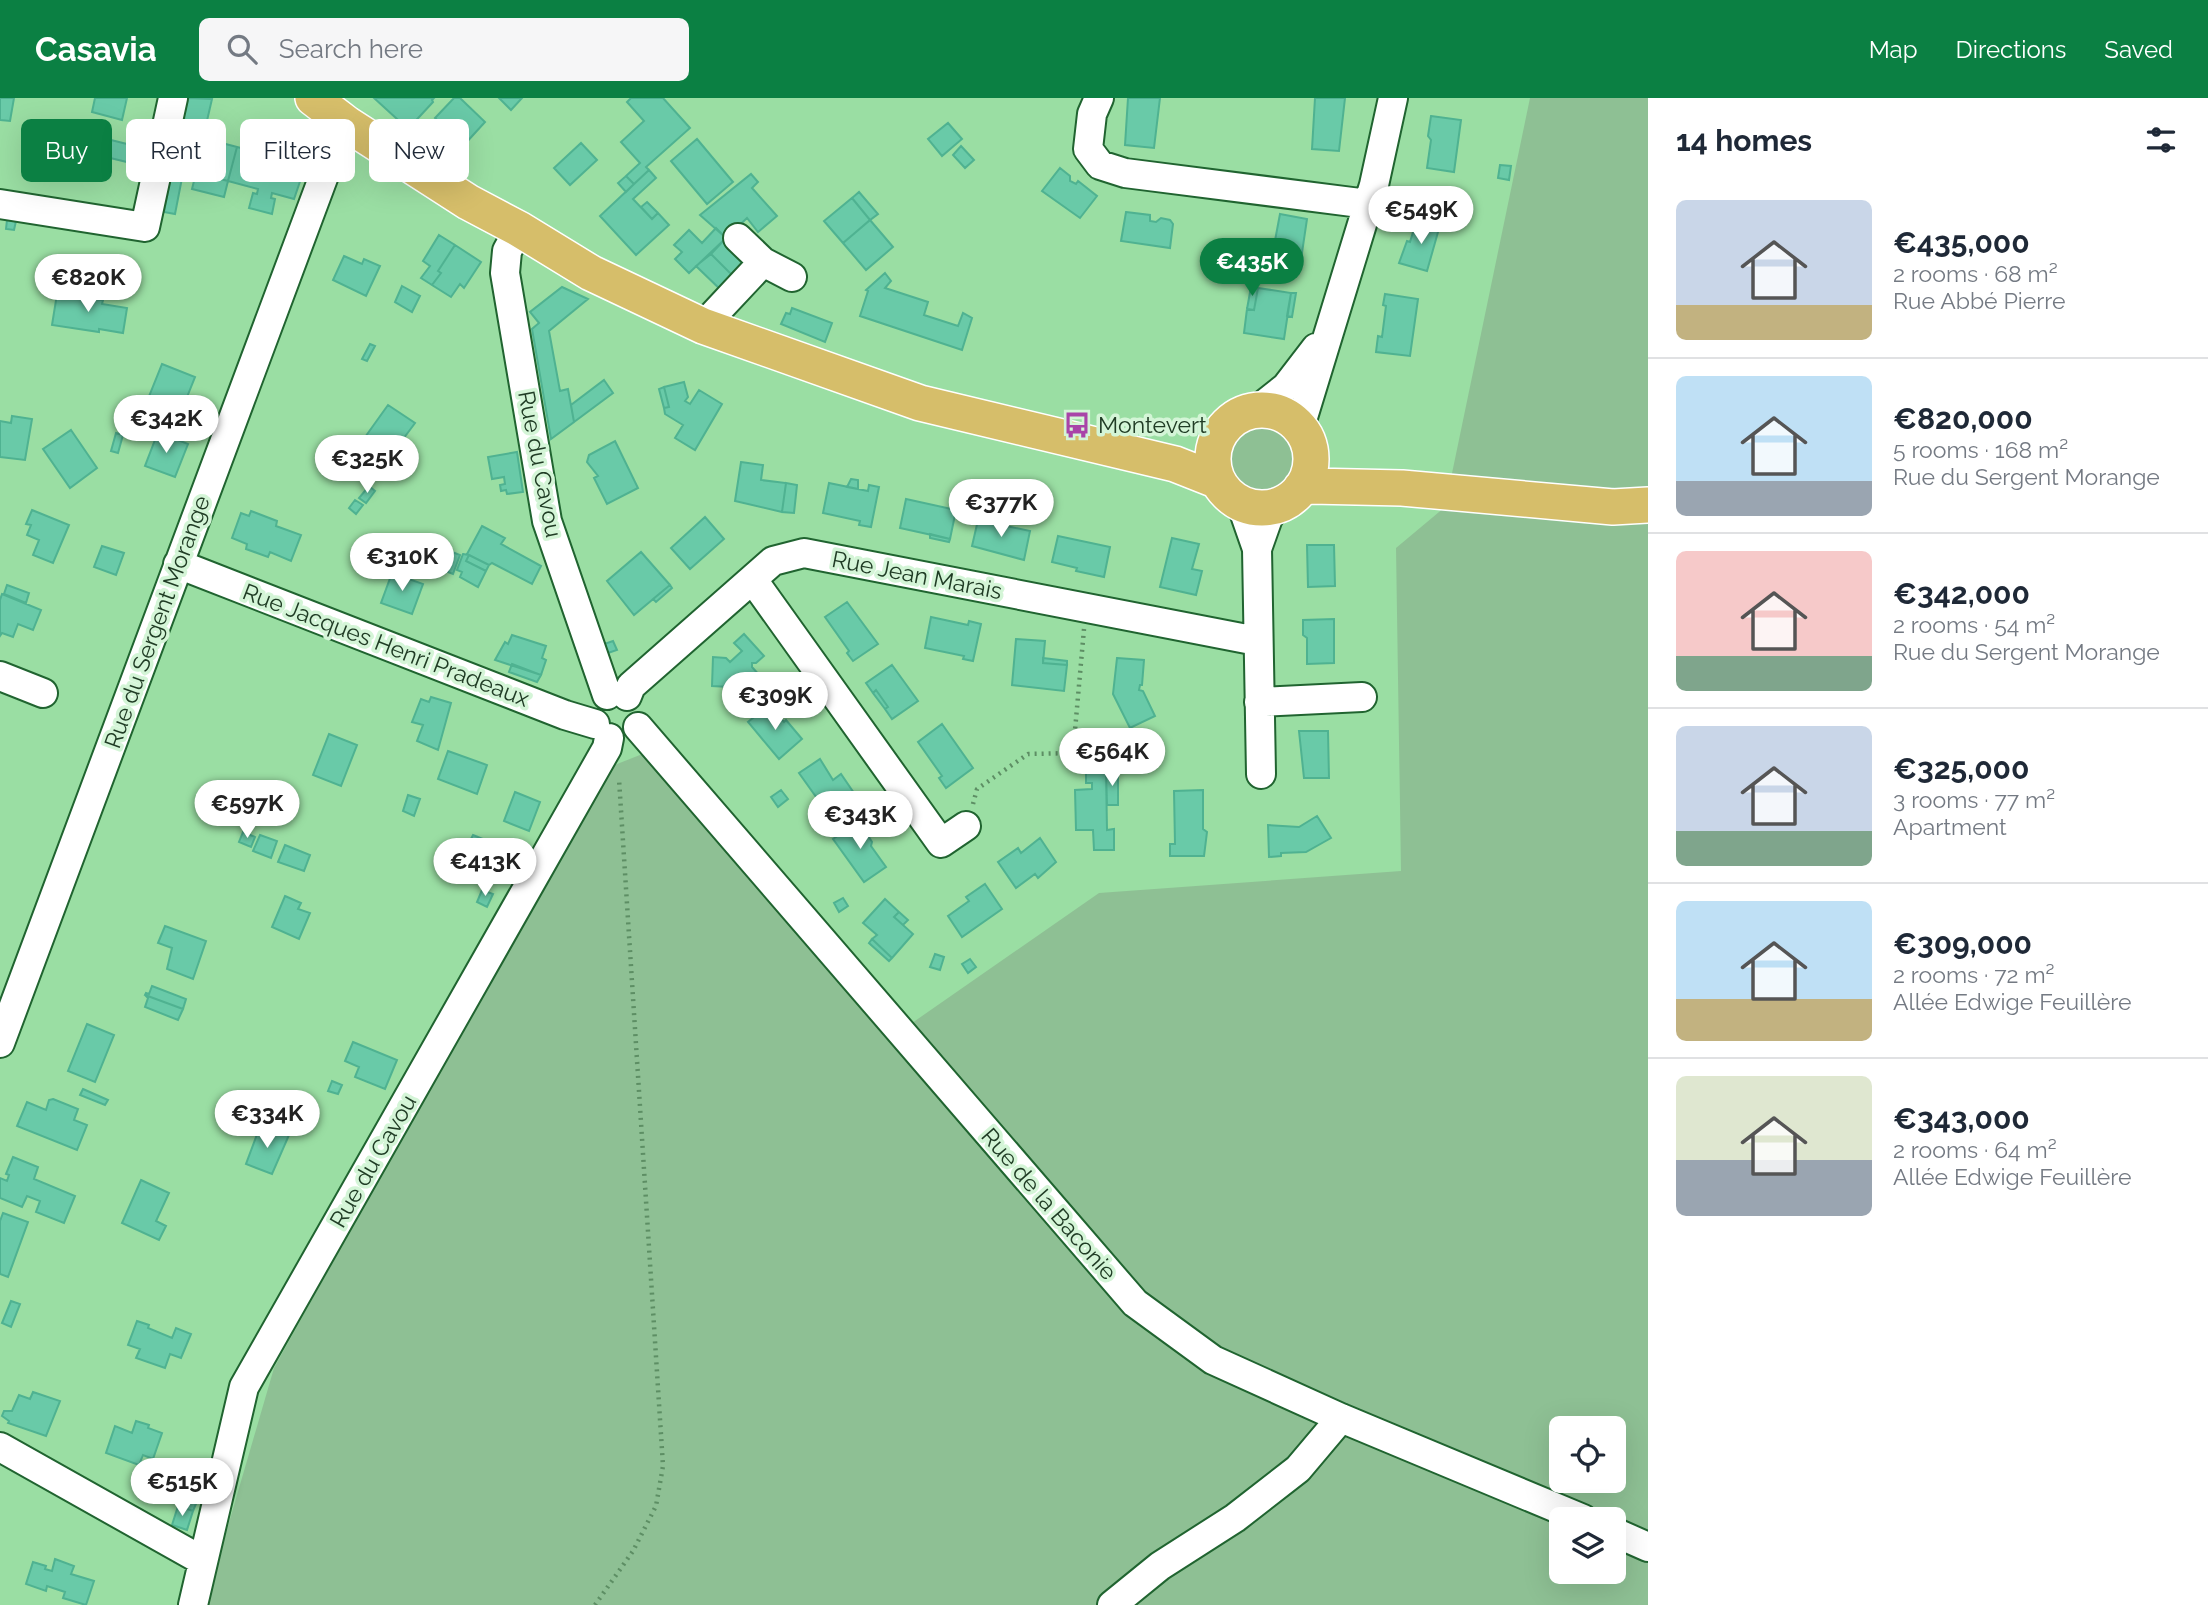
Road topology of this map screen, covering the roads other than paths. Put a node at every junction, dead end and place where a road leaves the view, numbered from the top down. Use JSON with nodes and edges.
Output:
{"nodes":[{"id":1,"x":173,"y":98,"type":"edge"},
{"id":2,"x":313,"y":98,"type":"edge"},
{"id":3,"x":1099,"y":98,"type":"edge"},
{"id":4,"x":1393,"y":98,"type":"edge"},
{"id":5,"x":340,"y":119,"type":"edge"},
{"id":6,"x":355,"y":129,"type":"edge"},
{"id":7,"x":321,"y":182,"type":"edge"},
{"id":8,"x":0,"y":204,"type":"edge"},
{"id":9,"x":1368,"y":204,"type":"junction"},
{"id":10,"x":519,"y":229,"type":"junction"},
{"id":11,"x":738,"y":238,"type":"dead end"},
{"id":12,"x":763,"y":262,"type":"junction"},
{"id":13,"x":792,"y":277,"type":"dead end"},
{"id":14,"x":703,"y":326,"type":"junction"},
{"id":15,"x":1328,"y":332,"type":"junction"},
{"id":16,"x":1257,"y":410,"type":"junction"},
{"id":17,"x":1305,"y":437,"type":"junction"},
{"id":18,"x":1217,"y":439,"type":"junction"},
{"id":19,"x":1111,"y":448,"type":"junction"},
{"id":20,"x":1382,"y":487,"type":"junction"},
{"id":21,"x":1230,"y":492,"type":"junction"},
{"id":22,"x":1289,"y":497,"type":"junction"},
{"id":23,"x":1648,"y":505,"type":"edge"},
{"id":24,"x":1257,"y":549,"type":"junction"},
{"id":25,"x":178,"y":564,"type":"junction"},
{"id":26,"x":753,"y":580,"type":"junction"},
{"id":27,"x":1257,"y":641,"type":"junction"},
{"id":28,"x":0,"y":676,"type":"edge"},
{"id":29,"x":43,"y":693,"type":"dead end"},
{"id":30,"x":617,"y":695,"type":"junction"},
{"id":31,"x":1362,"y":697,"type":"dead end"},
{"id":32,"x":1259,"y":702,"type":"junction"},
{"id":33,"x":614,"y":732,"type":"junction"},
{"id":34,"x":1261,"y":774,"type":"dead end"},
{"id":35,"x":967,"y":826,"type":"road end"},
{"id":36,"x":0,"y":1043,"type":"edge"},
{"id":37,"x":1341,"y":1418,"type":"junction"},
{"id":38,"x":0,"y":1447,"type":"edge"},
{"id":39,"x":1554,"y":1507,"type":"edge"},
{"id":40,"x":1626,"y":1537,"type":"edge"},
{"id":41,"x":1648,"y":1547,"type":"edge"},
{"id":42,"x":202,"y":1589,"type":"edge"},
{"id":43,"x":1112,"y":1605,"type":"edge"}],
"edges":[{"from":1,"to":8,"type":"street"},
{"from":2,"to":5,"type":"main road"},
{"from":3,"to":9,"type":"street"},
{"from":4,"to":9,"type":"street"},
{"from":6,"to":10,"type":"main road"},
{"from":7,"to":25,"type":"street","name":"Rue du Sergent Morange"},
{"from":9,"to":15,"type":"street"},
{"from":10,"to":14,"type":"main road"},
{"from":10,"to":30,"type":"street","name":"Rue du Cavou"},
{"from":11,"to":12,"type":"street"},
{"from":12,"to":13,"type":"street"},
{"from":12,"to":14,"type":"street"},
{"from":14,"to":19,"type":"main road"},
{"from":15,"to":16,"type":"street"},
{"from":15,"to":17,"type":"street"},
{"from":16,"to":17,"type":"main road"},
{"from":16,"to":18,"type":"main road"},
{"from":17,"to":20,"type":"main road"},
{"from":17,"to":22,"type":"main road"},
{"from":18,"to":19,"type":"main road"},
{"from":18,"to":21,"type":"main road"},
{"from":19,"to":21,"type":"main road"},
{"from":20,"to":22,"type":"main road"},
{"from":20,"to":23,"type":"main road"},
{"from":21,"to":22,"type":"main road"},
{"from":21,"to":24,"type":"street"},
{"from":22,"to":24,"type":"street"},
{"from":24,"to":27,"type":"street"},
{"from":25,"to":33,"type":"street","name":"Rue Jacques Henri Pradeaux"},
{"from":25,"to":36,"type":"street","name":"Rue du Sergent Morange"},
{"from":26,"to":27,"type":"street","name":"Rue Jean Marais"},
{"from":26,"to":30,"type":"street","name":"Rue Jean Marais"},
{"from":26,"to":35,"type":"street"},
{"from":27,"to":32,"type":"street"},
{"from":28,"to":29,"type":"street"},
{"from":30,"to":33,"type":"street","name":"Rue du Cavou"},
{"from":30,"to":33,"type":"street","name":"Rue du Cavou"},
{"from":31,"to":32,"type":"street"},
{"from":32,"to":34,"type":"street"},
{"from":33,"to":37,"type":"street","name":"Rue de la Baconie"},
{"from":33,"to":42,"type":"street","name":"Rue du Cavou"},
{"from":37,"to":39,"type":"street","name":"Rue de la Baconie"},
{"from":37,"to":43,"type":"street"},
{"from":38,"to":42,"type":"street"},
{"from":40,"to":41,"type":"street"}]}
